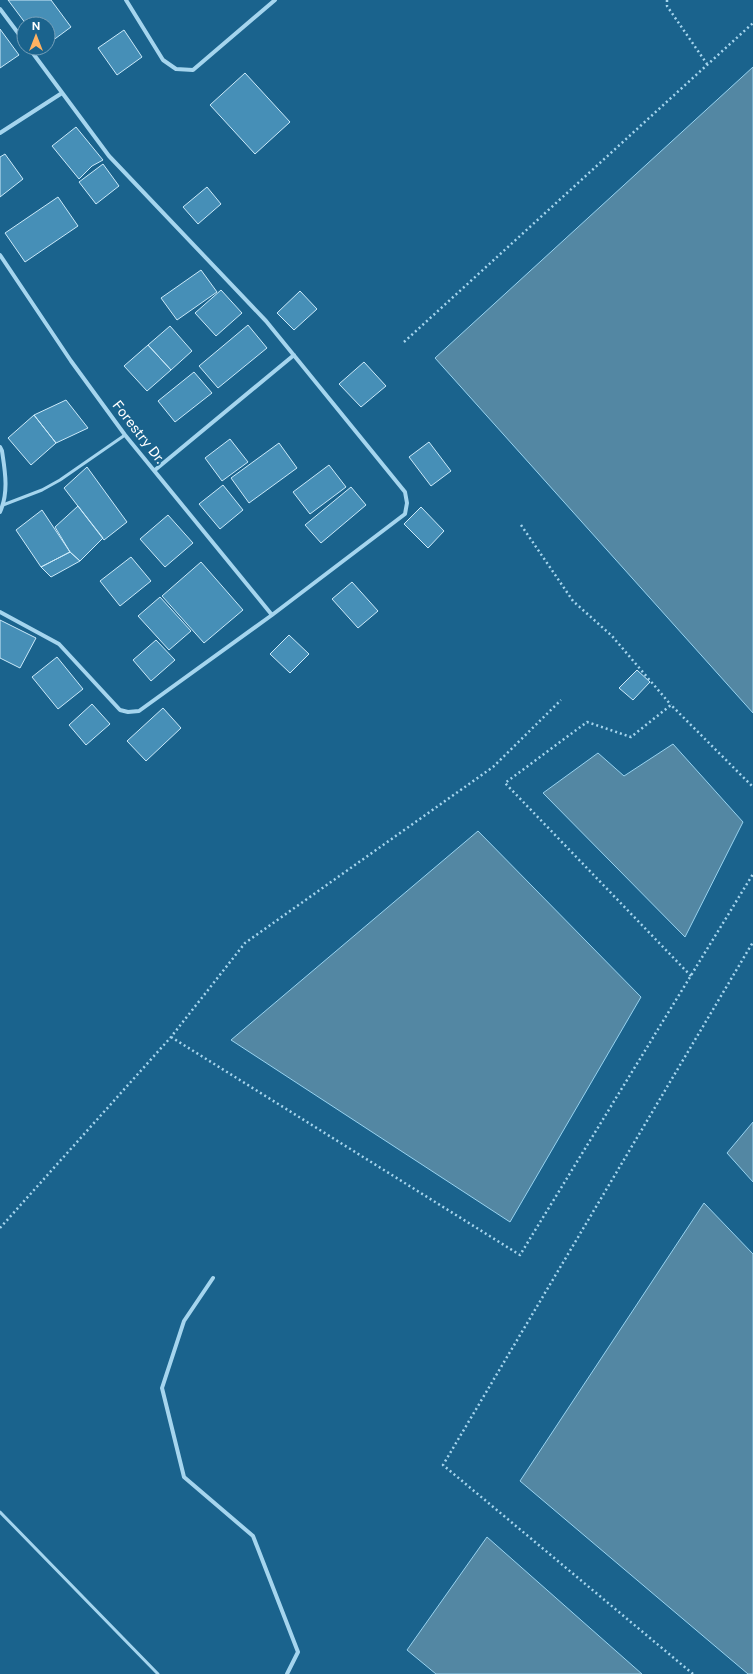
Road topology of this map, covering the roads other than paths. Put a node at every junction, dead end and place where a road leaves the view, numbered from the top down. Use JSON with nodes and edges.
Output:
{"nodes":[{"id":1,"x":126,"y":0,"type":"edge"},
{"id":2,"x":273,"y":1,"type":"edge"},
{"id":3,"x":0,"y":9,"type":"edge"},
{"id":4,"x":16,"y":30,"type":"edge"},
{"id":5,"x":35,"y":56,"type":"edge"},
{"id":6,"x":62,"y":93,"type":"junction"},
{"id":7,"x":0,"y":133,"type":"edge"},
{"id":8,"x":0,"y":255,"type":"edge"},
{"id":9,"x":294,"y":355,"type":"junction"},
{"id":10,"x":125,"y":435,"type":"junction"},
{"id":11,"x":0,"y":447,"type":"edge"},
{"id":12,"x":155,"y":470,"type":"junction"},
{"id":13,"x":3,"y":505,"type":"junction"},
{"id":14,"x":0,"y":512,"type":"edge"},
{"id":15,"x":0,"y":612,"type":"edge"},
{"id":16,"x":272,"y":615,"type":"junction"},
{"id":17,"x":213,"y":1278,"type":"dead end"},
{"id":18,"x":0,"y":1512,"type":"edge"},
{"id":19,"x":158,"y":1674,"type":"edge"},
{"id":20,"x":287,"y":1674,"type":"edge"}],
"edges":[{"from":1,"to":2,"type":"street"},
{"from":3,"to":4,"type":"street"},
{"from":5,"to":6,"type":"street"},
{"from":6,"to":7,"type":"street"},
{"from":6,"to":9,"type":"street"},
{"from":8,"to":10,"type":"street","name":"Forestry Dr."},
{"from":9,"to":12,"type":"street"},
{"from":9,"to":16,"type":"street"},
{"from":10,"to":12,"type":"street","name":"Forestry Dr."},
{"from":10,"to":13,"type":"lane"},
{"from":11,"to":13,"type":"street"},
{"from":12,"to":16,"type":"street","name":"Forestry Dr."},
{"from":13,"to":14,"type":"street"},
{"from":15,"to":16,"type":"street"},
{"from":17,"to":20,"type":"street"},
{"from":18,"to":19,"type":"lane"}]}
